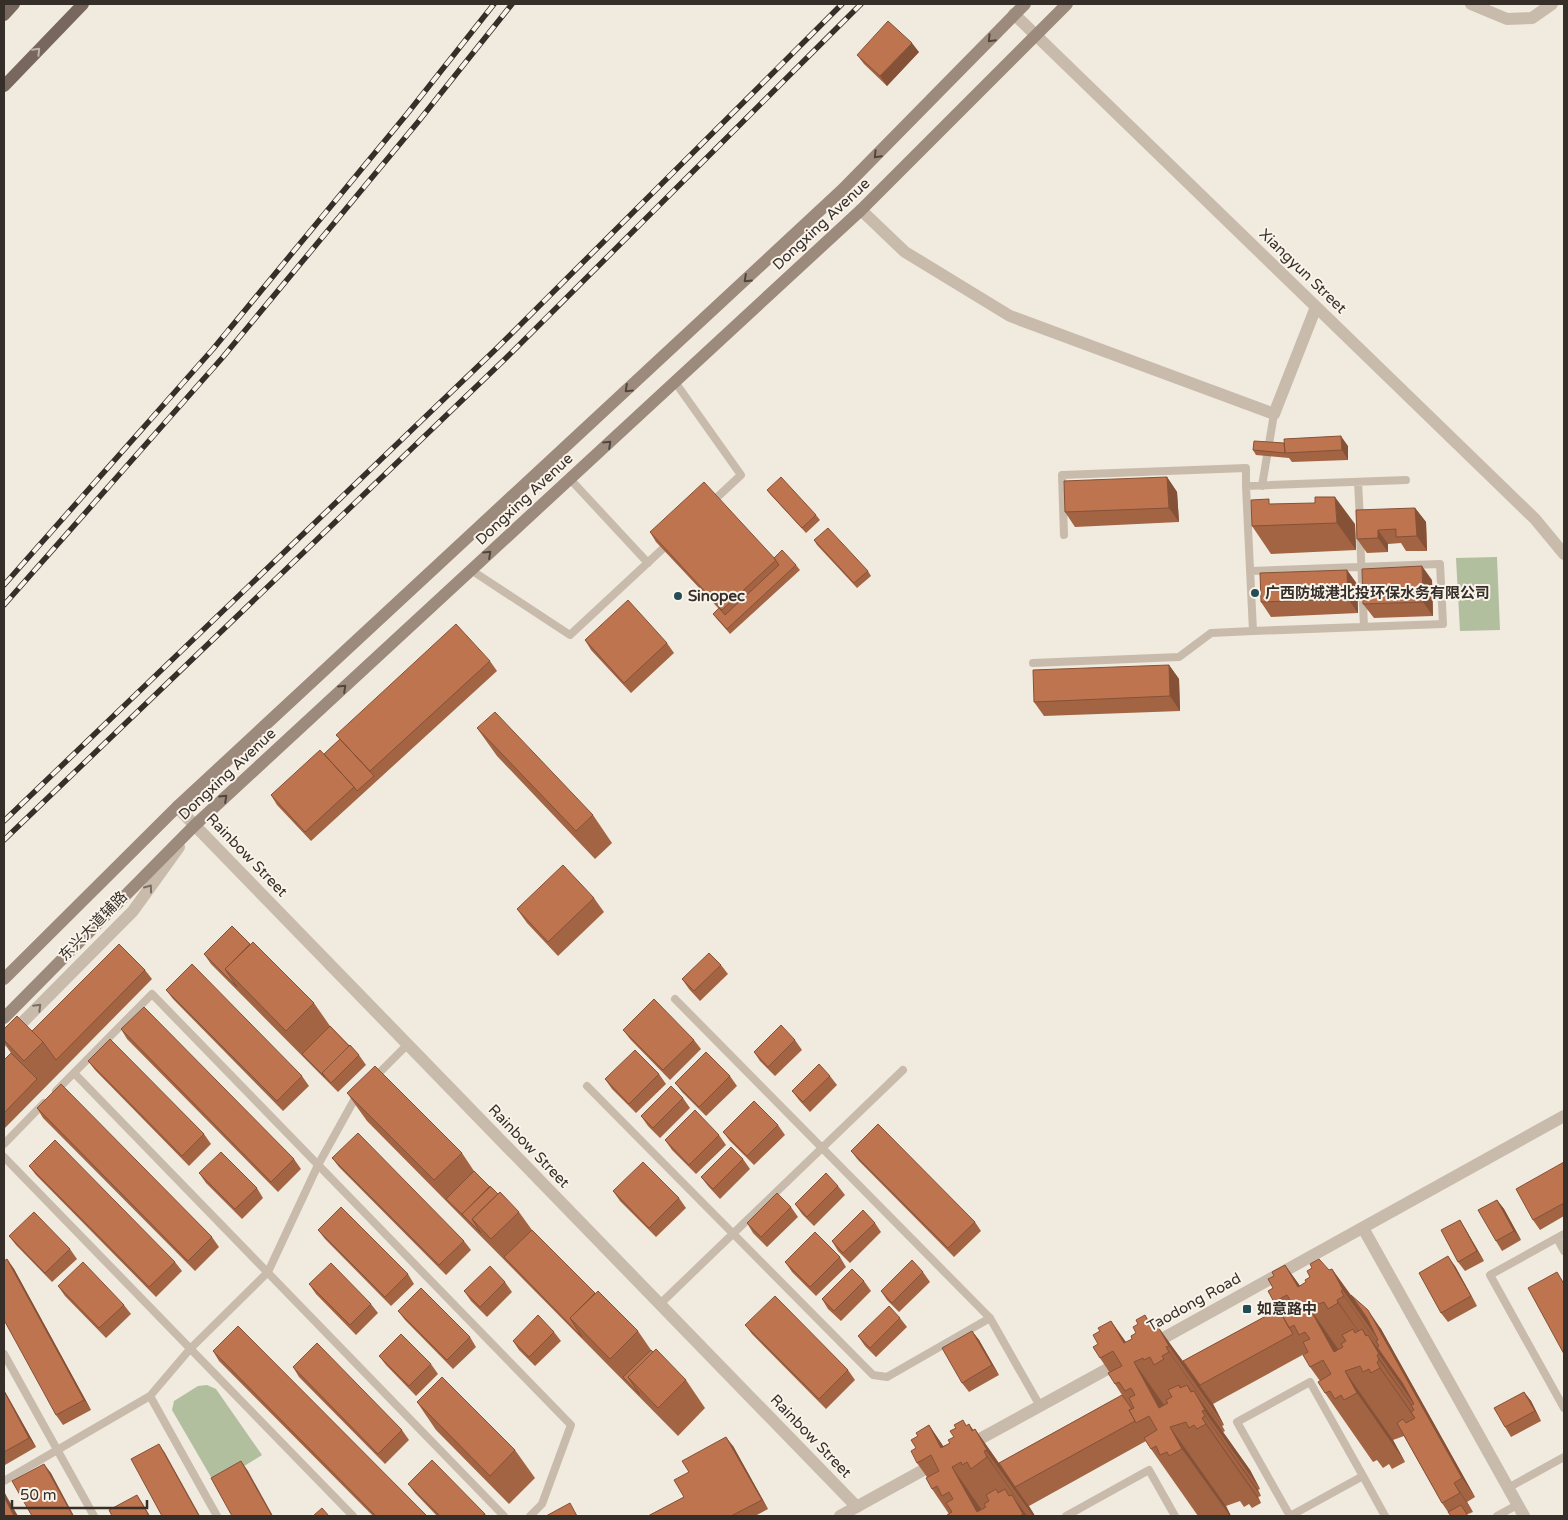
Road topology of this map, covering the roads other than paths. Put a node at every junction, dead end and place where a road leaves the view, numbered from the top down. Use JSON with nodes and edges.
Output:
{"nodes":[{"id":1,"x":14,"y":4,"type":"edge"},
{"id":2,"x":83,"y":4,"type":"edge"},
{"id":3,"x":1025,"y":4,"type":"edge"},
{"id":4,"x":1067,"y":4,"type":"edge"},
{"id":5,"x":1471,"y":4,"type":"edge"},
{"id":6,"x":1552,"y":4,"type":"edge"},
{"id":7,"x":1014,"y":14,"type":"junction"},
{"id":8,"x":4,"y":15,"type":"edge"},
{"id":9,"x":1036,"y":36,"type":"junction"},
{"id":10,"x":4,"y":86,"type":"edge"},
{"id":11,"x":861,"y":210,"type":"junction"},
{"id":12,"x":1316,"y":306,"type":"junction"},
{"id":13,"x":676,"y":382,"type":"junction"},
{"id":14,"x":1274,"y":414,"type":"junction"},
{"id":15,"x":570,"y":479,"type":"junction"},
{"id":16,"x":1406,"y":480,"type":"dead end"},
{"id":17,"x":1358,"y":482,"type":"junction"},
{"id":18,"x":1246,"y":486,"type":"junction"},
{"id":19,"x":1262,"y":486,"type":"junction"},
{"id":20,"x":705,"y":509,"type":"edge"},
{"id":21,"x":1064,"y":535,"type":"dead end"},
{"id":22,"x":676,"y":536,"type":"edge"},
{"id":23,"x":1564,"y":554,"type":"edge"},
{"id":24,"x":648,"y":563,"type":"junction"},
{"id":25,"x":1362,"y":567,"type":"junction"},
{"id":26,"x":471,"y":570,"type":"junction"},
{"id":27,"x":1250,"y":571,"type":"junction"},
{"id":28,"x":1364,"y":627,"type":"junction"},
{"id":29,"x":1253,"y":631,"type":"junction"},
{"id":30,"x":1033,"y":663,"type":"dead end"},
{"id":31,"x":178,"y":807,"type":"junction"},
{"id":32,"x":195,"y":825,"type":"junction"},
{"id":33,"x":74,"y":970,"type":"junction"},
{"id":34,"x":4,"y":979,"type":"edge"},
{"id":35,"x":40,"y":982,"type":"junction"},
{"id":36,"x":675,"y":999,"type":"dead end"},
{"id":37,"x":4,"y":1018,"type":"edge"},
{"id":38,"x":4,"y":1042,"type":"edge"},
{"id":39,"x":408,"y":1044,"type":"junction"},
{"id":40,"x":902,"y":1070,"type":"dead end"},
{"id":41,"x":74,"y":1073,"type":"junction"},
{"id":42,"x":587,"y":1086,"type":"dead end"},
{"id":43,"x":1564,"y":1116,"type":"edge"},
{"id":44,"x":4,"y":1144,"type":"edge"},
{"id":45,"x":822,"y":1148,"type":"junction"},
{"id":46,"x":4,"y":1157,"type":"edge"},
{"id":47,"x":318,"y":1165,"type":"junction"},
{"id":48,"x":1363,"y":1228,"type":"junction"},
{"id":49,"x":733,"y":1234,"type":"junction"},
{"id":50,"x":1561,"y":1236,"type":"edge"},
{"id":51,"x":1564,"y":1251,"type":"edge"},
{"id":52,"x":268,"y":1272,"type":"junction"},
{"id":53,"x":660,"y":1304,"type":"junction"},
{"id":54,"x":990,"y":1318,"type":"junction"},
{"id":55,"x":190,"y":1349,"type":"junction"},
{"id":56,"x":4,"y":1354,"type":"edge"},
{"id":57,"x":150,"y":1396,"type":"junction"},
{"id":58,"x":1040,"y":1406,"type":"junction"},
{"id":59,"x":1564,"y":1408,"type":"edge"},
{"id":60,"x":57,"y":1450,"type":"junction"},
{"id":61,"x":1564,"y":1457,"type":"edge"},
{"id":62,"x":1363,"y":1476,"type":"junction"},
{"id":63,"x":4,"y":1481,"type":"edge"},
{"id":64,"x":1508,"y":1488,"type":"junction"},
{"id":65,"x":1518,"y":1505,"type":"junction"},
{"id":66,"x":857,"y":1507,"type":"junction"},
{"id":67,"x":94,"y":1516,"type":"edge"},
{"id":68,"x":217,"y":1516,"type":"edge"},
{"id":69,"x":353,"y":1516,"type":"edge"},
{"id":70,"x":504,"y":1516,"type":"edge"},
{"id":71,"x":530,"y":1516,"type":"edge"},
{"id":72,"x":840,"y":1516,"type":"edge"},
{"id":73,"x":1066,"y":1516,"type":"edge"},
{"id":74,"x":1174,"y":1516,"type":"edge"},
{"id":75,"x":1290,"y":1516,"type":"edge"},
{"id":76,"x":1385,"y":1516,"type":"edge"},
{"id":77,"x":1497,"y":1516,"type":"edge"},
{"id":78,"x":1524,"y":1516,"type":"edge"}],
"edges":[{"from":1,"to":8,"type":"main road"},
{"from":10,"to":2,"type":"main road","one_way":true},
{"from":3,"to":7,"type":"main road","name":"Dongxing Avenue"},
{"from":4,"to":9,"type":"main road","name":"Dongxing Avenue"},
{"from":5,"to":6,"type":"street"},
{"from":7,"to":9,"type":"street","name":"Xiangyun Street"},
{"from":7,"to":31,"type":"main road","name":"Dongxing Avenue","one_way":true},
{"from":9,"to":11,"type":"main road","name":"Dongxing Avenue"},
{"from":9,"to":12,"type":"street","name":"Xiangyun Street"},
{"from":11,"to":13,"type":"main road","name":"Dongxing Avenue"},
{"from":11,"to":14,"type":"street"},
{"from":12,"to":14,"type":"street"},
{"from":12,"to":23,"type":"street","name":"Xiangyun Street"},
{"from":15,"to":13,"type":"main road","name":"Dongxing Avenue","one_way":true},
{"from":13,"to":20,"type":"lane"},
{"from":14,"to":19,"type":"lane"},
{"from":15,"to":24,"type":"lane"},
{"from":26,"to":15,"type":"main road","name":"Dongxing Avenue","one_way":true},
{"from":16,"to":17,"type":"lane"},
{"from":17,"to":19,"type":"lane"},
{"from":17,"to":25,"type":"lane"},
{"from":18,"to":19,"type":"lane"},
{"from":18,"to":21,"type":"lane"},
{"from":18,"to":27,"type":"lane"},
{"from":22,"to":24,"type":"lane"},
{"from":24,"to":26,"type":"lane"},
{"from":25,"to":27,"type":"lane"},
{"from":25,"to":28,"type":"lane"},
{"from":25,"to":28,"type":"lane"},
{"from":32,"to":26,"type":"main road","name":"Dongxing Avenue","one_way":true},
{"from":27,"to":29,"type":"lane"},
{"from":28,"to":29,"type":"lane"},
{"from":29,"to":30,"type":"lane"},
{"from":31,"to":32,"type":"street","name":"Rainbow Street"},
{"from":31,"to":34,"type":"main road","name":"Dongxing Avenue"},
{"from":33,"to":32,"type":"street","name":"东兴大道辅路","one_way":true},
{"from":32,"to":35,"type":"main road","name":"Dongxing Avenue"},
{"from":32,"to":39,"type":"street","name":"Rainbow Street"},
{"from":33,"to":35,"type":"street"},
{"from":38,"to":33,"type":"street","name":"东兴大道辅路","one_way":true},
{"from":35,"to":37,"type":"main road","name":"Dongxing Avenue"},
{"from":36,"to":45,"type":"lane"},
{"from":39,"to":47,"type":"lane"},
{"from":39,"to":53,"type":"street","name":"Rainbow Street"},
{"from":40,"to":45,"type":"lane"},
{"from":41,"to":44,"type":"lane"},
{"from":41,"to":47,"type":"lane"},
{"from":41,"to":52,"type":"lane"},
{"from":42,"to":49,"type":"lane"},
{"from":43,"to":48,"type":"street","name":"Taodong Road"},
{"from":45,"to":49,"type":"lane"},
{"from":45,"to":54,"type":"lane"},
{"from":46,"to":55,"type":"lane"},
{"from":47,"to":52,"type":"lane"},
{"from":47,"to":71,"type":"lane"},
{"from":48,"to":58,"type":"street","name":"Taodong Road"},
{"from":48,"to":64,"type":"street"},
{"from":49,"to":53,"type":"lane"},
{"from":49,"to":54,"type":"lane"},
{"from":50,"to":51,"type":"lane"},
{"from":50,"to":59,"type":"lane"},
{"from":52,"to":55,"type":"lane"},
{"from":52,"to":70,"type":"lane"},
{"from":53,"to":66,"type":"street","name":"Rainbow Street"},
{"from":54,"to":58,"type":"lane"},
{"from":55,"to":57,"type":"lane"},
{"from":55,"to":69,"type":"lane"},
{"from":56,"to":60,"type":"lane"},
{"from":57,"to":60,"type":"lane"},
{"from":57,"to":68,"type":"lane"},
{"from":58,"to":66,"type":"street","name":"Taodong Road"},
{"from":60,"to":63,"type":"lane"},
{"from":60,"to":67,"type":"lane"},
{"from":61,"to":64,"type":"lane"},
{"from":62,"to":75,"type":"lane"},
{"from":62,"to":75,"type":"lane"},
{"from":62,"to":76,"type":"lane"},
{"from":64,"to":65,"type":"street"},
{"from":65,"to":77,"type":"lane"},
{"from":65,"to":78,"type":"street"},
{"from":66,"to":72,"type":"street","name":"Taodong Road"},
{"from":73,"to":74,"type":"lane"}]}
